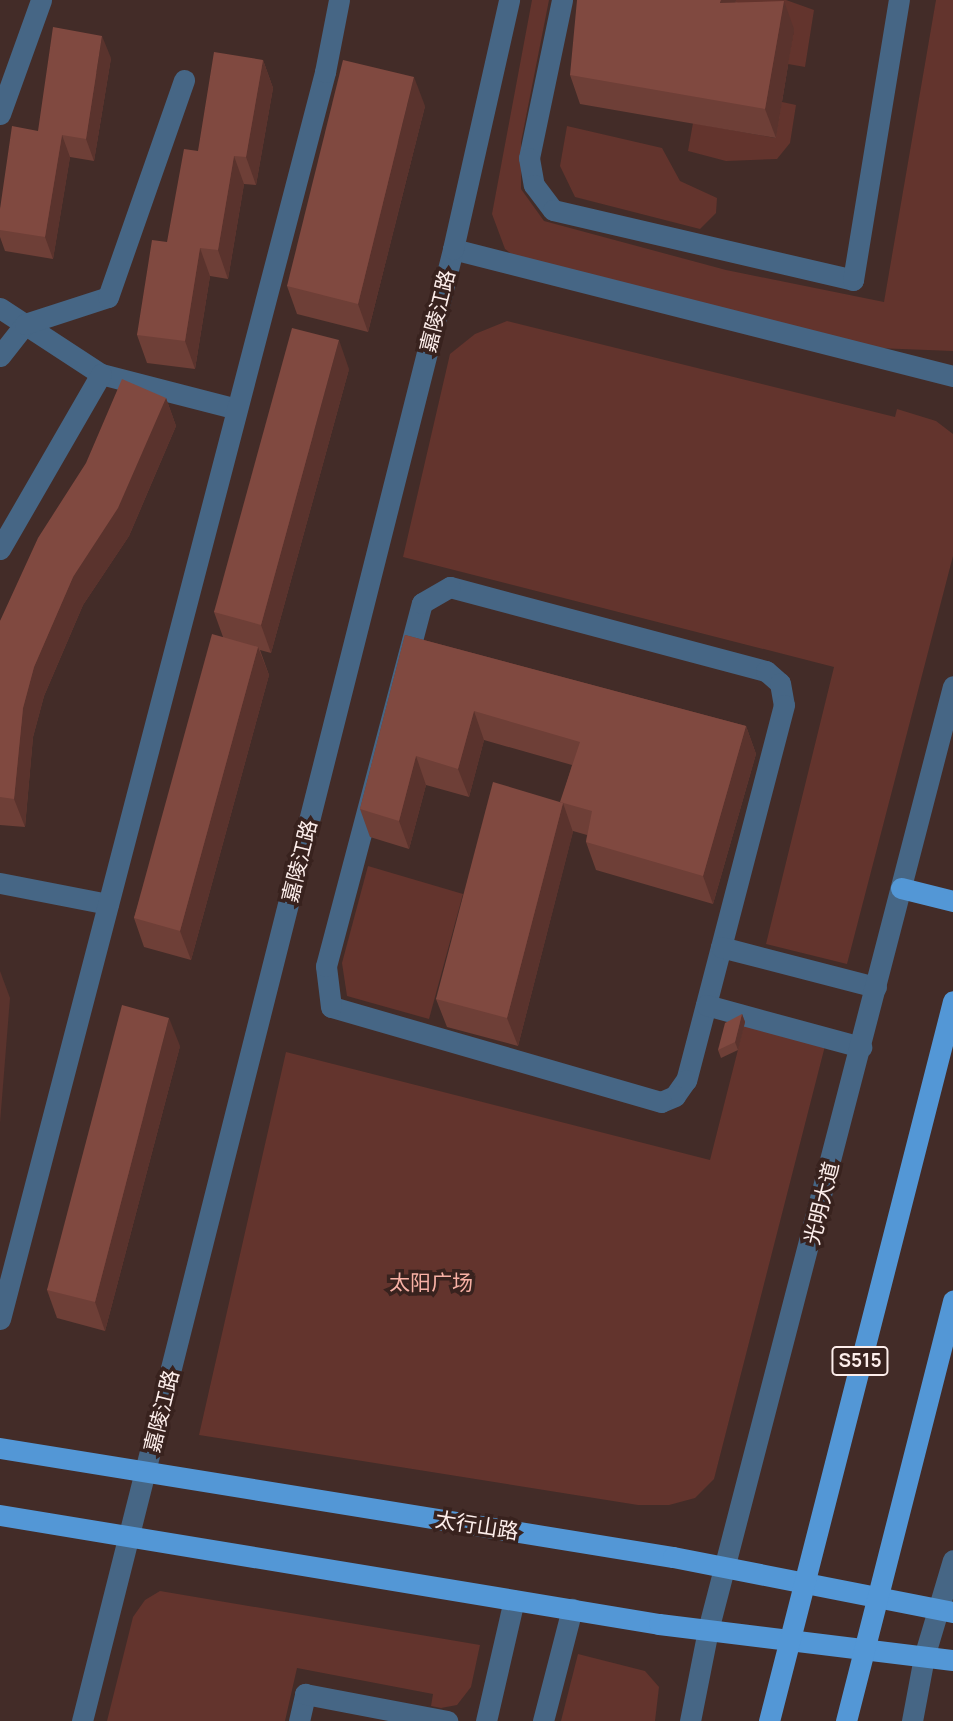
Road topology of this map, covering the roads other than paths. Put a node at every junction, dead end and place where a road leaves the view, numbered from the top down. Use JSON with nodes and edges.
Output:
{"nodes":[{"id":1,"x":41,"y":0,"type":"edge"},
{"id":2,"x":339,"y":0,"type":"edge"},
{"id":3,"x":509,"y":0,"type":"edge"},
{"id":4,"x":562,"y":0,"type":"edge"},
{"id":5,"x":899,"y":0,"type":"edge"},
{"id":6,"x":184,"y":80,"type":"dead end"},
{"id":7,"x":0,"y":114,"type":"edge"},
{"id":8,"x":453,"y":250,"type":"junction"},
{"id":9,"x":0,"y":308,"type":"edge"},
{"id":10,"x":25,"y":324,"type":"junction"},
{"id":11,"x":0,"y":356,"type":"edge"},
{"id":12,"x":101,"y":374,"type":"junction"},
{"id":13,"x":953,"y":376,"type":"edge"},
{"id":14,"x":237,"y":409,"type":"junction"},
{"id":15,"x":0,"y":549,"type":"edge"},
{"id":16,"x":953,"y":686,"type":"edge"},
{"id":17,"x":0,"y":883,"type":"edge"},
{"id":18,"x":901,"y":888,"type":"junction"},
{"id":19,"x":953,"y":901,"type":"edge"},
{"id":20,"x":108,"y":904,"type":"junction"},
{"id":21,"x":721,"y":947,"type":"junction"},
{"id":22,"x":876,"y":987,"type":"junction"},
{"id":23,"x":953,"y":1001,"type":"edge"},
{"id":24,"x":706,"y":1005,"type":"junction"},
{"id":25,"x":861,"y":1047,"type":"junction"},
{"id":26,"x":953,"y":1300,"type":"edge"},
{"id":27,"x":0,"y":1319,"type":"edge"},
{"id":28,"x":0,"y":1448,"type":"edge"},
{"id":29,"x":146,"y":1472,"type":"junction"},
{"id":30,"x":0,"y":1515,"type":"edge"},
{"id":31,"x":129,"y":1536,"type":"junction"},
{"id":32,"x":953,"y":1560,"type":"edge"},
{"id":33,"x":727,"y":1567,"type":"junction"},
{"id":34,"x":803,"y":1582,"type":"junction"},
{"id":35,"x":878,"y":1597,"type":"junction"},
{"id":36,"x":514,"y":1600,"type":"junction"},
{"id":37,"x":572,"y":1609,"type":"junction"},
{"id":38,"x":946,"y":1611,"type":"edge"},
{"id":39,"x":708,"y":1630,"type":"junction"},
{"id":40,"x":789,"y":1640,"type":"junction"},
{"id":41,"x":861,"y":1649,"type":"junction"},
{"id":42,"x":924,"y":1657,"type":"junction"},
{"id":43,"x":953,"y":1660,"type":"edge"},
{"id":44,"x":82,"y":1721,"type":"edge"},
{"id":45,"x":299,"y":1721,"type":"edge"},
{"id":46,"x":447,"y":1721,"type":"edge"},
{"id":47,"x":486,"y":1721,"type":"edge"},
{"id":48,"x":543,"y":1721,"type":"edge"},
{"id":49,"x":690,"y":1721,"type":"edge"},
{"id":50,"x":769,"y":1721,"type":"edge"},
{"id":51,"x":846,"y":1721,"type":"edge"},
{"id":52,"x":912,"y":1721,"type":"edge"}],
"edges":[{"from":1,"to":7,"type":"street"},
{"from":2,"to":14,"type":"street"},
{"from":3,"to":8,"type":"street","name":"嘉陵江路"},
{"from":4,"to":5,"type":"street"},
{"from":6,"to":10,"type":"street"},
{"from":8,"to":13,"type":"street"},
{"from":8,"to":29,"type":"street","name":"嘉陵江路"},
{"from":9,"to":10,"type":"street"},
{"from":10,"to":11,"type":"street"},
{"from":10,"to":12,"type":"street"},
{"from":12,"to":14,"type":"street"},
{"from":12,"to":15,"type":"street"},
{"from":14,"to":20,"type":"street"},
{"from":16,"to":18,"type":"street","name":"光明大道"},
{"from":17,"to":20,"type":"street"},
{"from":18,"to":19,"type":"main road"},
{"from":18,"to":22,"type":"street","name":"光明大道"},
{"from":20,"to":27,"type":"street"},
{"from":21,"to":22,"type":"street"},
{"from":21,"to":24,"type":"street"},
{"from":21,"to":24,"type":"street"},
{"from":22,"to":25,"type":"street","name":"光明大道"},
{"from":23,"to":34,"type":"main road","number":"S515"},
{"from":24,"to":25,"type":"street"},
{"from":25,"to":33,"type":"street","name":"光明大道"},
{"from":26,"to":35,"type":"main road"},
{"from":28,"to":29,"type":"main road","name":"太行山路"},
{"from":29,"to":31,"type":"street","name":"嘉陵江路"},
{"from":29,"to":33,"type":"main road","name":"太行山路"},
{"from":30,"to":31,"type":"main road"},
{"from":31,"to":36,"type":"main road"},
{"from":31,"to":44,"type":"street","name":"嘉陵江路"},
{"from":32,"to":38,"type":"street"},
{"from":33,"to":34,"type":"main road","name":"太行山路"},
{"from":33,"to":39,"type":"street","name":"光明大道"},
{"from":34,"to":35,"type":"main road","name":"太行山路"},
{"from":34,"to":40,"type":"main road","number":"S515"},
{"from":35,"to":38,"type":"main road","name":"太行山路"},
{"from":35,"to":41,"type":"main road"},
{"from":36,"to":37,"type":"main road"},
{"from":36,"to":47,"type":"street"},
{"from":37,"to":39,"type":"main road"},
{"from":37,"to":48,"type":"street"},
{"from":38,"to":42,"type":"street"},
{"from":39,"to":40,"type":"main road"},
{"from":39,"to":49,"type":"street","name":"光明大道"},
{"from":40,"to":41,"type":"main road"},
{"from":40,"to":50,"type":"main road","number":"S515"},
{"from":41,"to":42,"type":"main road"},
{"from":41,"to":51,"type":"main road"},
{"from":42,"to":43,"type":"main road"},
{"from":42,"to":52,"type":"street"},
{"from":45,"to":46,"type":"street"}]}
